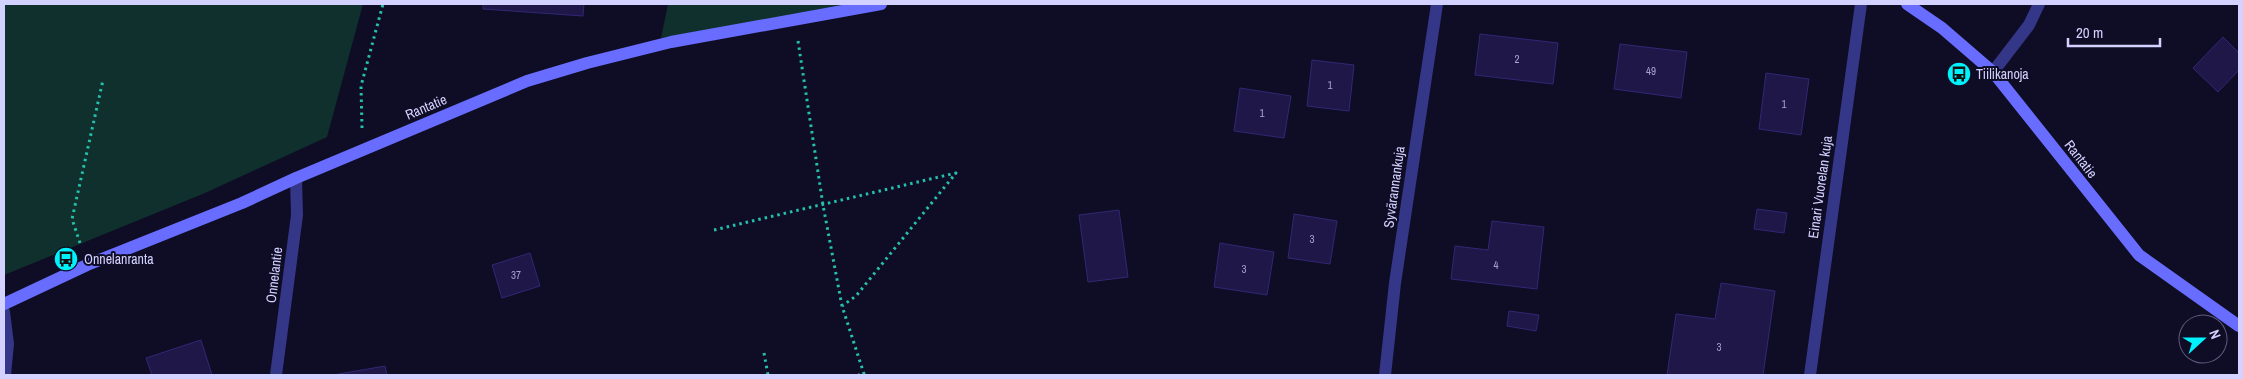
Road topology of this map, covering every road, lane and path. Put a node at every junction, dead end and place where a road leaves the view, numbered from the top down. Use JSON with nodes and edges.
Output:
{"nodes":[{"id":1,"x":383,"y":4,"type":"edge"},
{"id":2,"x":881,"y":4,"type":"edge"},
{"id":3,"x":1437,"y":4,"type":"edge"},
{"id":4,"x":1861,"y":4,"type":"edge"},
{"id":5,"x":1907,"y":4,"type":"edge"},
{"id":6,"x":2039,"y":4,"type":"edge"},
{"id":7,"x":794,"y":18,"type":"junction"},
{"id":8,"x":1993,"y":72,"type":"junction"},
{"id":9,"x":102,"y":80,"type":"dead end"},
{"id":10,"x":362,"y":150,"type":"junction"},
{"id":11,"x":296,"y":178,"type":"junction"},
{"id":12,"x":823,"y":205,"type":"junction"},
{"id":13,"x":714,"y":230,"type":"dead end"},
{"id":14,"x":87,"y":265,"type":"junction"},
{"id":15,"x":4,"y":304,"type":"edge"},
{"id":16,"x":842,"y":306,"type":"junction"},
{"id":17,"x":4,"y":312,"type":"edge"},
{"id":18,"x":2239,"y":326,"type":"edge"},
{"id":19,"x":764,"y":353,"type":"dead end"},
{"id":20,"x":6,"y":375,"type":"edge"},
{"id":21,"x":276,"y":375,"type":"edge"},
{"id":22,"x":768,"y":375,"type":"edge"},
{"id":23,"x":858,"y":375,"type":"edge"},
{"id":24,"x":1385,"y":375,"type":"edge"},
{"id":25,"x":1810,"y":375,"type":"edge"}],
"edges":[{"from":1,"to":10,"type":"path"},
{"from":2,"to":7,"type":"street","name":"Rantatie"},
{"from":3,"to":24,"type":"street","name":"Syvärannankuja"},
{"from":4,"to":25,"type":"street","name":"Einari Vuorelan kuja"},
{"from":5,"to":8,"type":"street","name":"Rantatie"},
{"from":6,"to":8,"type":"street"},
{"from":7,"to":10,"type":"street","name":"Rantatie"},
{"from":7,"to":12,"type":"path"},
{"from":8,"to":18,"type":"street","name":"Rantatie"},
{"from":9,"to":14,"type":"path"},
{"from":10,"to":11,"type":"street","name":"Rantatie"},
{"from":11,"to":14,"type":"street","name":"Rantatie"},
{"from":11,"to":21,"type":"street","name":"Onnelantie"},
{"from":12,"to":13,"type":"path"},
{"from":12,"to":16,"type":"path"},
{"from":12,"to":16,"type":"path"},
{"from":14,"to":15,"type":"street","name":"Rantatie"},
{"from":16,"to":23,"type":"path"},
{"from":17,"to":20,"type":"street"},
{"from":19,"to":22,"type":"path"}]}
